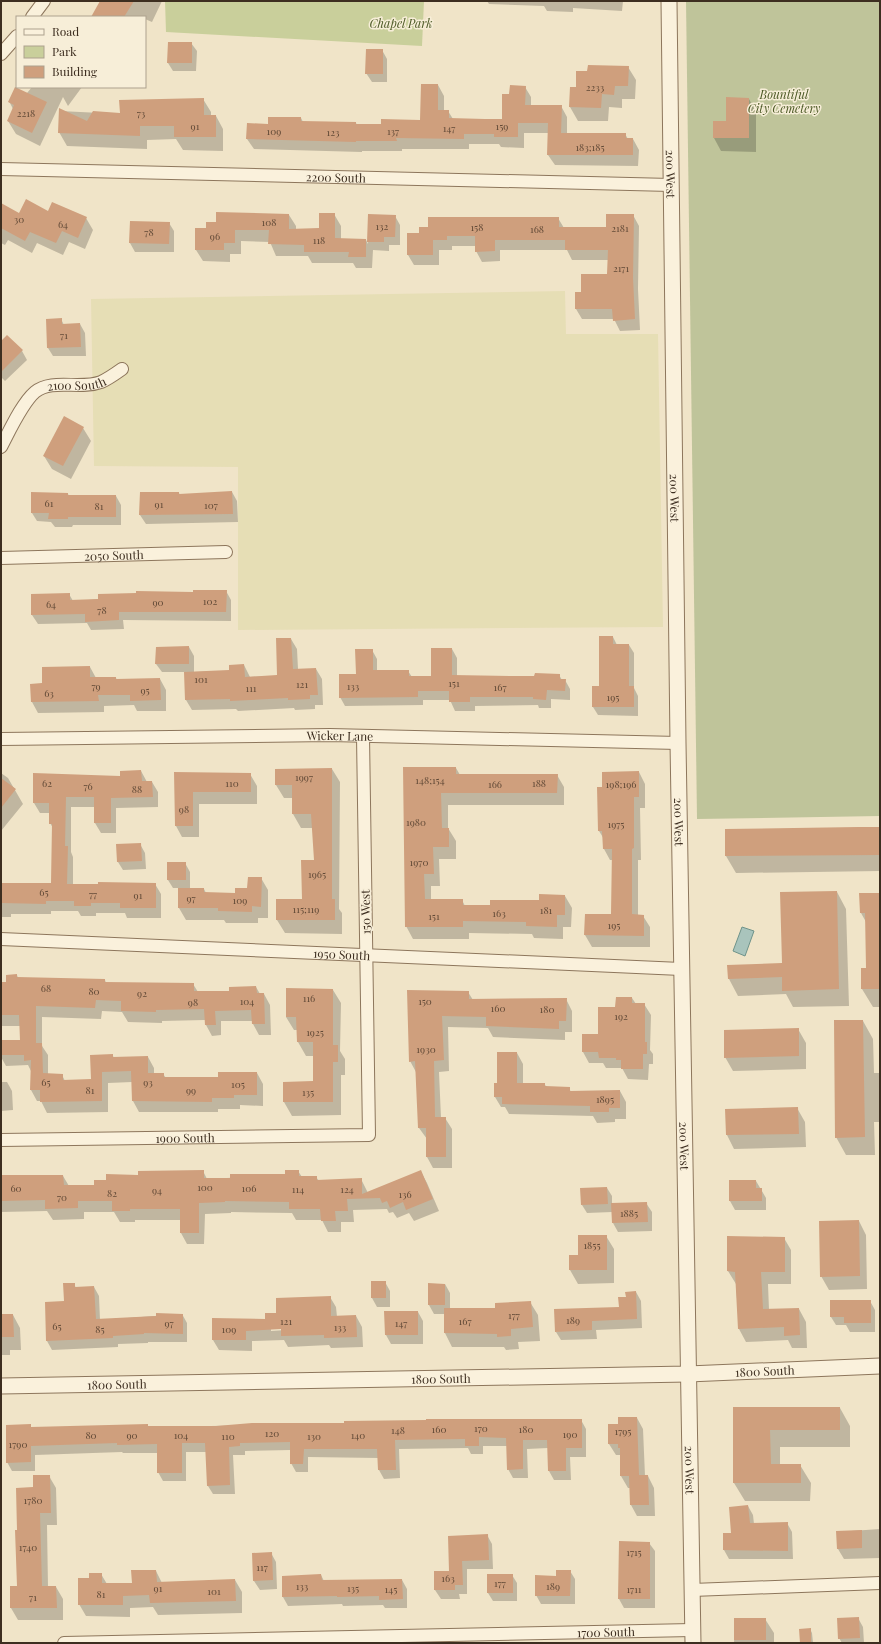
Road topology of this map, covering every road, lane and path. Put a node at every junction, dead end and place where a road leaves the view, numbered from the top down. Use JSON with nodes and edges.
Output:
{"nodes":[{"id":1,"x":44,"y":1,"type":"edge"},
{"id":2,"x":669,"y":1,"type":"edge"},
{"id":3,"x":33,"y":16,"type":"edge"},
{"id":4,"x":16,"y":37,"type":"edge"},
{"id":5,"x":1,"y":54,"type":"edge"},
{"id":6,"x":1,"y":169,"type":"edge"},
{"id":7,"x":671,"y":185,"type":"junction"},
{"id":8,"x":122,"y":370,"type":"dead end"},
{"id":9,"x":1,"y":447,"type":"edge"},
{"id":10,"x":226,"y":552,"type":"dead end"},
{"id":11,"x":1,"y":558,"type":"edge"},
{"id":12,"x":363,"y":736,"type":"junction"},
{"id":13,"x":1,"y":739,"type":"edge"},
{"id":14,"x":678,"y":743,"type":"junction"},
{"id":15,"x":1,"y":939,"type":"edge"},
{"id":16,"x":366,"y":955,"type":"junction"},
{"id":17,"x":681,"y":969,"type":"junction"},
{"id":18,"x":369,"y":1135,"type":"joint"},
{"id":19,"x":1,"y":1140,"type":"edge"},
{"id":20,"x":880,"y":1366,"type":"edge"},
{"id":21,"x":688,"y":1374,"type":"junction"},
{"id":22,"x":1,"y":1386,"type":"edge"},
{"id":23,"x":880,"y":1583,"type":"edge"},
{"id":24,"x":692,"y":1590,"type":"junction"},
{"id":25,"x":692,"y":1636,"type":"edge"},
{"id":26,"x":64,"y":1643,"type":"edge"}],
"edges":[{"from":1,"to":3,"type":"street"},
{"from":2,"to":7,"type":"street","name":"200 West"},
{"from":4,"to":5,"type":"street"},
{"from":6,"to":7,"type":"street","name":"2200 South"},
{"from":7,"to":14,"type":"street","name":"200 West"},
{"from":8,"to":9,"type":"street","name":"2100 South"},
{"from":10,"to":11,"type":"street","name":"2050 South"},
{"from":12,"to":13,"type":"street","name":"Wicker Lane"},
{"from":12,"to":14,"type":"street","name":"Wicker Lane"},
{"from":12,"to":16,"type":"street","name":"150 West"},
{"from":14,"to":17,"type":"street","name":"200 West"},
{"from":15,"to":16,"type":"street","name":"1950 South"},
{"from":16,"to":17,"type":"street","name":"1950 South"},
{"from":16,"to":18,"type":"street","name":"150 West"},
{"from":17,"to":21,"type":"street","name":"200 West"},
{"from":18,"to":19,"type":"street","name":"1900 South"},
{"from":20,"to":21,"type":"street","name":"1800 South"},
{"from":21,"to":22,"type":"street","name":"1800 South"},
{"from":21,"to":24,"type":"street","name":"200 West"},
{"from":23,"to":24,"type":"street"},
{"from":24,"to":25,"type":"street","name":"200 West"},
{"from":25,"to":26,"type":"street","name":"1700 South"}]}
